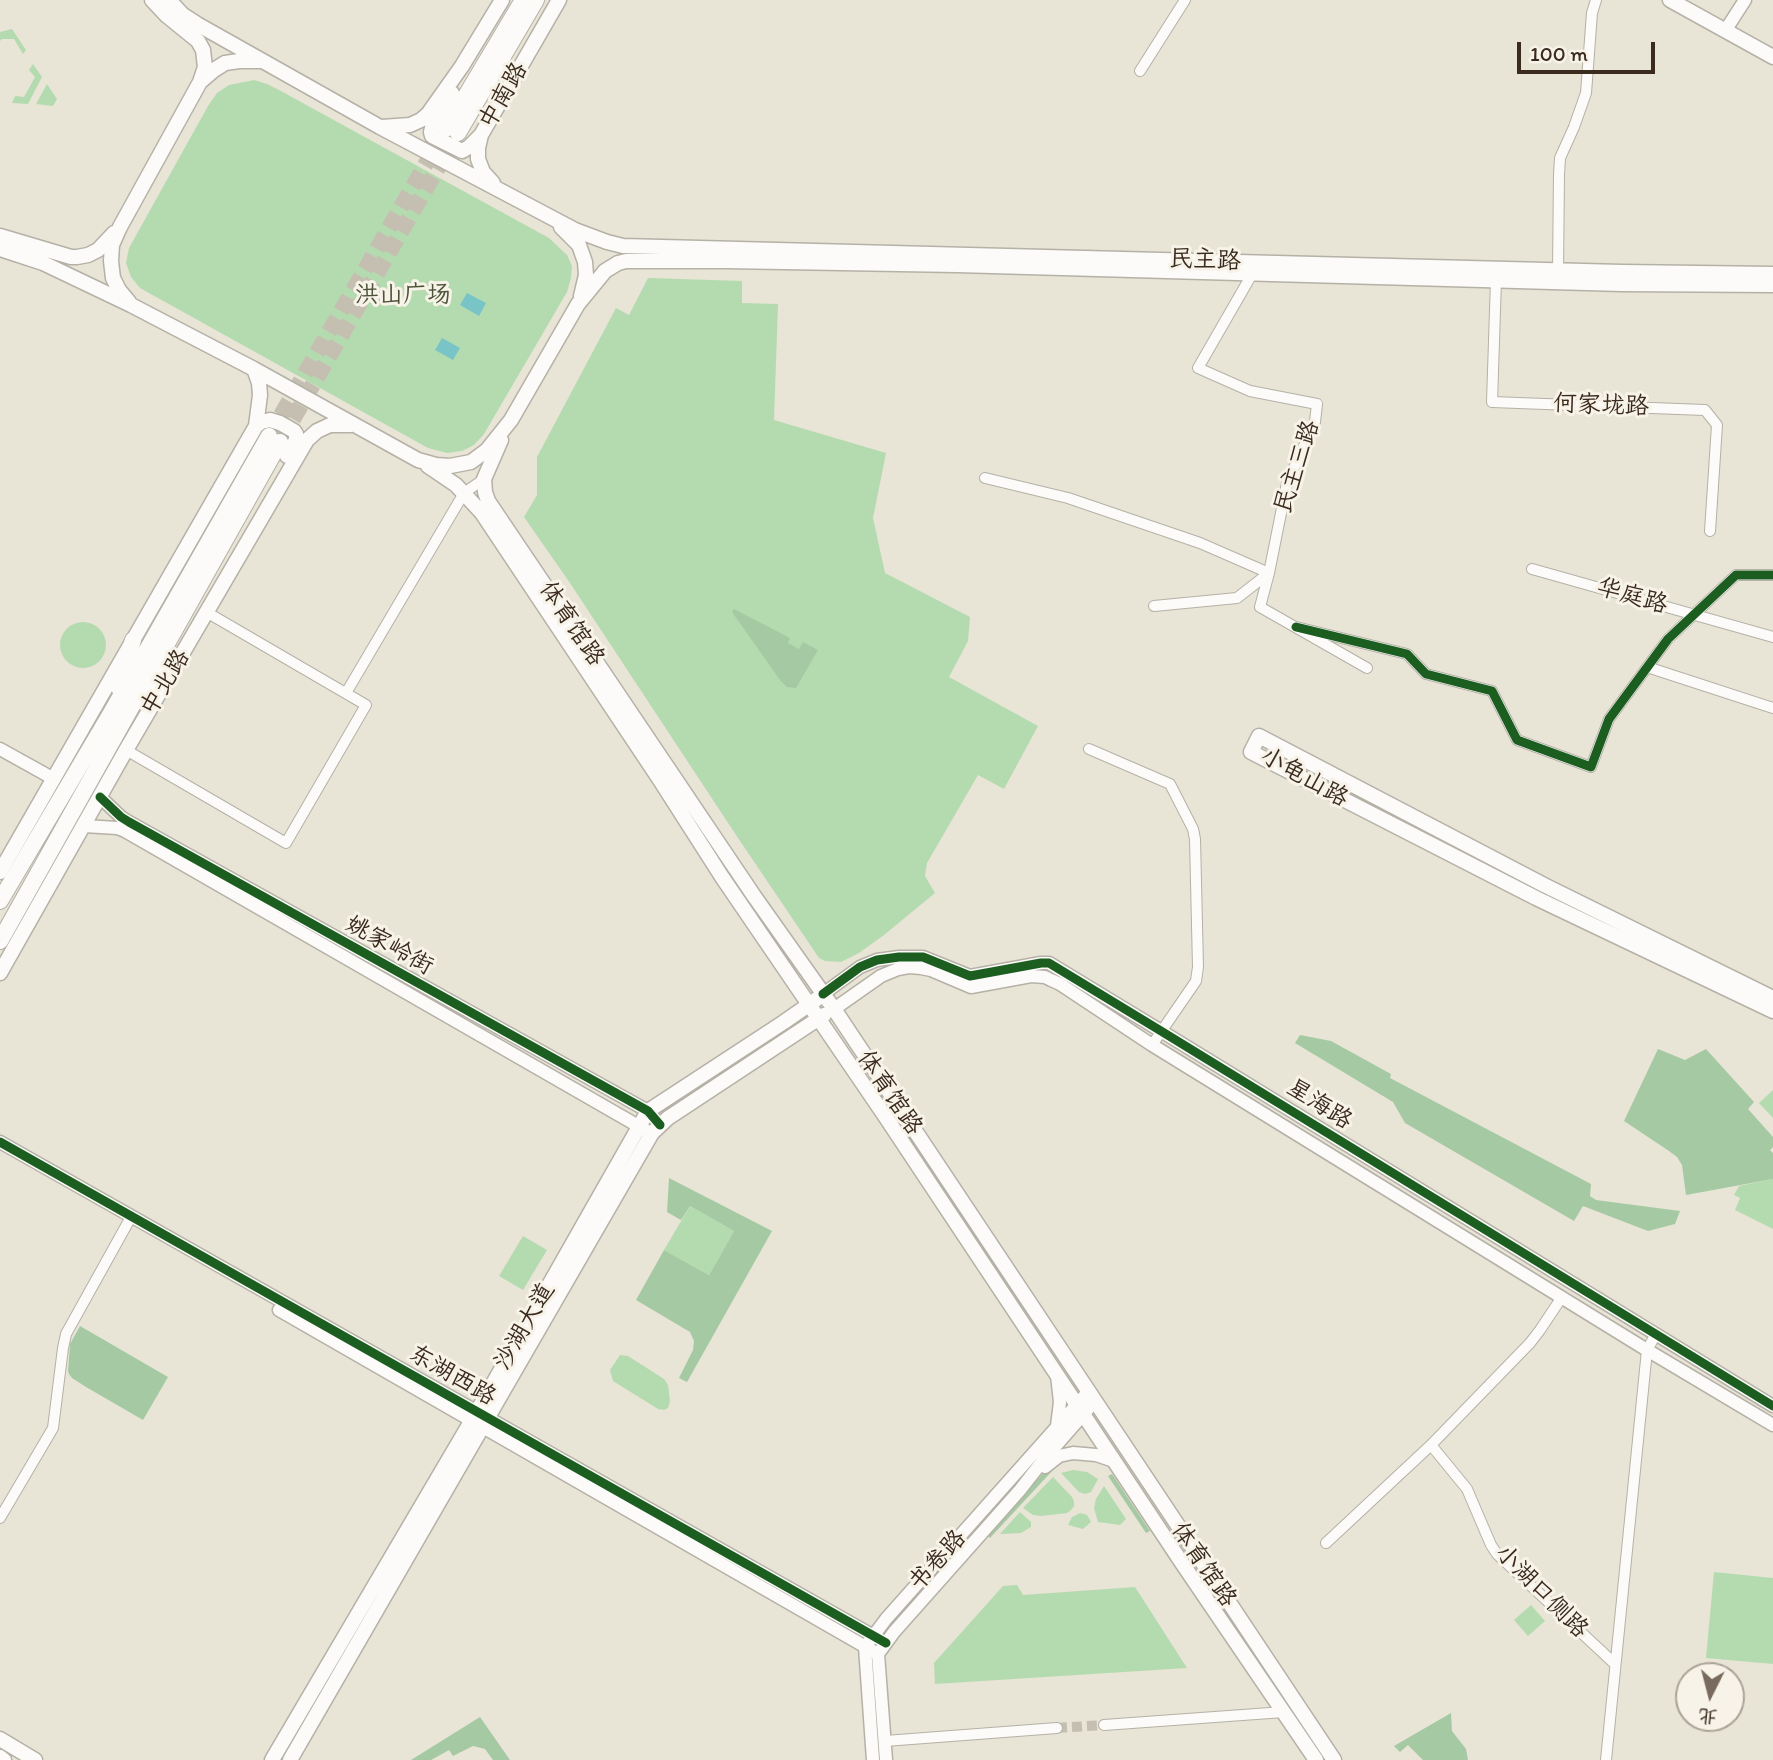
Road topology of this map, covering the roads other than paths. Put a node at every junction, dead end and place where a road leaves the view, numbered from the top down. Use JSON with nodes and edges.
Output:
{"nodes":[{"id":1,"x":152,"y":0,"type":"edge"},
{"id":2,"x":169,"y":0,"type":"edge"},
{"id":3,"x":502,"y":0,"type":"edge"},
{"id":4,"x":523,"y":0,"type":"edge"},
{"id":5,"x":536,"y":0,"type":"edge"},
{"id":6,"x":559,"y":0,"type":"edge"},
{"id":7,"x":1185,"y":0,"type":"edge"},
{"id":8,"x":1596,"y":0,"type":"edge"},
{"id":9,"x":1670,"y":0,"type":"edge"},
{"id":10,"x":1745,"y":0,"type":"edge"},
{"id":11,"x":1725,"y":31,"type":"junction"},
{"id":12,"x":1773,"y":57,"type":"edge"},
{"id":13,"x":261,"y":61,"type":"junction"},
{"id":14,"x":462,"y":66,"type":"junction"},
{"id":15,"x":1140,"y":71,"type":"dead end"},
{"id":16,"x":200,"y":82,"type":"junction"},
{"id":17,"x":380,"y":127,"type":"junction"},
{"id":18,"x":481,"y":135,"type":"junction"},
{"id":19,"x":501,"y":192,"type":"junction"},
{"id":20,"x":553,"y":219,"type":"junction"},
{"id":21,"x":120,"y":226,"type":"junction"},
{"id":22,"x":0,"y":236,"type":"edge"},
{"id":23,"x":0,"y":249,"type":"edge"},
{"id":24,"x":638,"y":254,"type":"junction"},
{"id":25,"x":1256,"y":268,"type":"junction"},
{"id":26,"x":1558,"y":270,"type":"junction"},
{"id":27,"x":1773,"y":274,"type":"edge"},
{"id":28,"x":1496,"y":280,"type":"junction"},
{"id":29,"x":1773,"y":285,"type":"edge"},
{"id":30,"x":578,"y":304,"type":"junction"},
{"id":31,"x":131,"y":305,"type":"junction"},
{"id":32,"x":254,"y":369,"type":"junction"},
{"id":33,"x":511,"y":420,"type":"junction"},
{"id":34,"x":356,"y":425,"type":"junction"},
{"id":35,"x":268,"y":435,"type":"junction"},
{"id":36,"x":418,"y":460,"type":"junction"},
{"id":37,"x":985,"y":478,"type":"dead end"},
{"id":38,"x":484,"y":479,"type":"junction"},
{"id":39,"x":282,"y":483,"type":"junction"},
{"id":40,"x":464,"y":493,"type":"junction"},
{"id":41,"x":1710,"y":531,"type":"dead end"},
{"id":42,"x":1532,"y":569,"type":"dead end"},
{"id":43,"x":1269,"y":573,"type":"junction"},
{"id":44,"x":1773,"y":575,"type":"edge"},
{"id":45,"x":1154,"y":606,"type":"dead end"},
{"id":46,"x":208,"y":613,"type":"junction"},
{"id":47,"x":1695,"y":614,"type":"junction"},
{"id":48,"x":1296,"y":627,"type":"junction"},
{"id":49,"x":1773,"y":637,"type":"edge"},
{"id":50,"x":133,"y":640,"type":"junction"},
{"id":51,"x":182,"y":655,"type":"junction"},
{"id":52,"x":1367,"y":667,"type":"dead end"},
{"id":53,"x":1647,"y":667,"type":"junction"},
{"id":54,"x":346,"y":694,"type":"junction"},
{"id":55,"x":1773,"y":708,"type":"edge"},
{"id":56,"x":118,"y":717,"type":"junction"},
{"id":57,"x":1089,"y":749,"type":"dead end"},
{"id":58,"x":0,"y":750,"type":"edge"},
{"id":59,"x":126,"y":750,"type":"junction"},
{"id":60,"x":54,"y":779,"type":"junction"},
{"id":61,"x":100,"y":797,"type":"junction"},
{"id":62,"x":84,"y":826,"type":"junction"},
{"id":63,"x":0,"y":872,"type":"edge"},
{"id":64,"x":0,"y":901,"type":"edge"},
{"id":65,"x":0,"y":941,"type":"edge"},
{"id":66,"x":0,"y":973,"type":"edge"},
{"id":67,"x":824,"y":994,"type":"junction"},
{"id":68,"x":1773,"y":998,"type":"edge"},
{"id":69,"x":809,"y":1004,"type":"junction"},
{"id":70,"x":834,"y":1009,"type":"junction"},
{"id":71,"x":1773,"y":1011,"type":"edge"},
{"id":72,"x":819,"y":1018,"type":"junction"},
{"id":73,"x":1161,"y":1031,"type":"junction"},
{"id":74,"x":1152,"y":1045,"type":"junction"},
{"id":75,"x":648,"y":1111,"type":"junction"},
{"id":76,"x":651,"y":1128,"type":"junction"},
{"id":77,"x":0,"y":1142,"type":"edge"},
{"id":78,"x":0,"y":1148,"type":"edge"},
{"id":79,"x":130,"y":1220,"type":"junction"},
{"id":80,"x":1562,"y":1297,"type":"junction"},
{"id":81,"x":1656,"y":1334,"type":"junction"},
{"id":82,"x":1647,"y":1350,"type":"junction"},
{"id":83,"x":1057,"y":1375,"type":"junction"},
{"id":84,"x":1091,"y":1397,"type":"junction"},
{"id":85,"x":1773,"y":1406,"type":"edge"},
{"id":86,"x":1080,"y":1410,"type":"junction"},
{"id":87,"x":479,"y":1420,"type":"junction"},
{"id":88,"x":1773,"y":1426,"type":"edge"},
{"id":89,"x":1057,"y":1427,"type":"junction"},
{"id":90,"x":1431,"y":1445,"type":"junction"},
{"id":91,"x":1114,"y":1461,"type":"junction"},
{"id":92,"x":1033,"y":1474,"type":"junction"},
{"id":93,"x":0,"y":1518,"type":"edge"},
{"id":94,"x":1326,"y":1543,"type":"dead end"},
{"id":95,"x":869,"y":1642,"type":"junction"},
{"id":96,"x":882,"y":1649,"type":"junction"},
{"id":97,"x":1615,"y":1664,"type":"junction"},
{"id":98,"x":1284,"y":1712,"type":"junction"},
{"id":99,"x":1104,"y":1725,"type":"tunnel mouth"},
{"id":100,"x":1057,"y":1728,"type":"tunnel mouth"},
{"id":101,"x":0,"y":1739,"type":"edge"},
{"id":102,"x":885,"y":1741,"type":"junction"},
{"id":103,"x":35,"y":1760,"type":"edge"},
{"id":104,"x":272,"y":1760,"type":"edge"},
{"id":105,"x":290,"y":1760,"type":"edge"},
{"id":106,"x":873,"y":1760,"type":"edge"},
{"id":107,"x":886,"y":1760,"type":"edge"},
{"id":108,"x":1316,"y":1760,"type":"edge"},
{"id":109,"x":1334,"y":1760,"type":"edge"},
{"id":110,"x":1606,"y":1760,"type":"edge"}],
"edges":[{"from":1,"to":16,"type":"main road"},
{"from":2,"to":13,"type":"main road"},
{"from":3,"to":14,"type":"main road","name":"中南路"},
{"from":4,"to":5,"type":"main road","name":"中南路"},
{"from":6,"to":18,"type":"main road","name":"中南路"},
{"from":7,"to":15,"type":"street"},
{"from":8,"to":26,"type":"street"},
{"from":9,"to":11,"type":"main road"},
{"from":10,"to":11,"type":"street"},
{"from":11,"to":12,"type":"main road"},
{"from":13,"to":16,"type":"main road"},
{"from":13,"to":17,"type":"main road"},
{"from":14,"to":17,"type":"main road","name":"中南路"},
{"from":14,"to":18,"type":"main road"},
{"from":16,"to":21,"type":"main road"},
{"from":17,"to":19,"type":"main road"},
{"from":18,"to":19,"type":"main road","name":"中南路"},
{"from":19,"to":20,"type":"main road"},
{"from":20,"to":24,"type":"main road"},
{"from":20,"to":30,"type":"main road"},
{"from":21,"to":22,"type":"main road"},
{"from":21,"to":31,"type":"main road"},
{"from":23,"to":31,"type":"main road","name":"体育馆路"},
{"from":24,"to":25,"type":"main road","name":"民主路"},
{"from":24,"to":30,"type":"main road"},
{"from":25,"to":26,"type":"main road","name":"民主路"},
{"from":25,"to":28,"type":"main road","name":"民主路"},
{"from":25,"to":43,"type":"street","name":"民主三路"},
{"from":26,"to":27,"type":"main road","name":"民主路"},
{"from":28,"to":29,"type":"main road","name":"民主路"},
{"from":28,"to":41,"type":"street","name":"何家垅路"},
{"from":30,"to":33,"type":"main road"},
{"from":31,"to":32,"type":"main road","name":"体育馆路"},
{"from":32,"to":34,"type":"main road","name":"体育馆路"},
{"from":32,"to":35,"type":"main road","name":"中北路"},
{"from":33,"to":36,"type":"main road"},
{"from":33,"to":38,"type":"main road"},
{"from":34,"to":36,"type":"main road","name":"体育馆路"},
{"from":34,"to":39,"type":"main road","name":"中北路"},
{"from":35,"to":39,"type":"main road"},
{"from":35,"to":50,"type":"main road","name":"中北路"},
{"from":35,"to":56,"type":"main road","name":"中北路"},
{"from":36,"to":40,"type":"main road","name":"体育馆路"},
{"from":37,"to":43,"type":"street"},
{"from":38,"to":40,"type":"street"},
{"from":38,"to":67,"type":"main road","name":"体育馆路"},
{"from":39,"to":46,"type":"main road","name":"中北路"},
{"from":40,"to":54,"type":"street"},
{"from":40,"to":69,"type":"main road","name":"体育馆路"},
{"from":42,"to":47,"type":"street","name":"华庭路"},
{"from":43,"to":45,"type":"street"},
{"from":43,"to":48,"type":"street","name":"民主三路"},
{"from":44,"to":47,"type":"street"},
{"from":46,"to":51,"type":"main road","name":"中北路"},
{"from":46,"to":54,"type":"street"},
{"from":47,"to":49,"type":"street","name":"华庭路"},
{"from":47,"to":53,"type":"street"},
{"from":48,"to":52,"type":"street"},
{"from":48,"to":53,"type":"street"},
{"from":50,"to":56,"type":"main road"},
{"from":50,"to":60,"type":"main road","name":"中北路"},
{"from":51,"to":56,"type":"main road"},
{"from":51,"to":59,"type":"main road","name":"中北路"},
{"from":53,"to":55,"type":"street"},
{"from":54,"to":59,"type":"street"},
{"from":56,"to":64,"type":"main road","name":"中北路"},
{"from":56,"to":65,"type":"main road","name":"中北路"},
{"from":57,"to":73,"type":"street"},
{"from":58,"to":60,"type":"street"},
{"from":59,"to":61,"type":"main road","name":"中北路"},
{"from":60,"to":63,"type":"main road","name":"中北路"},
{"from":61,"to":62,"type":"main road","name":"中北路"},
{"from":61,"to":75,"type":"street","name":"姚家岭街"},
{"from":62,"to":66,"type":"main road","name":"中北路"},
{"from":62,"to":76,"type":"street","name":"姚家岭街"},
{"from":67,"to":69,"type":"main road","name":"沙湖大道"},
{"from":67,"to":70,"type":"main road","name":"体育馆路"},
{"from":67,"to":73,"type":"street","name":"星海路"},
{"from":68,"to":71,"type":"main road","name":"小龟山路"},
{"from":69,"to":72,"type":"main road","name":"体育馆路"},
{"from":69,"to":75,"type":"main road","name":"沙湖大道"},
{"from":70,"to":72,"type":"main road","name":"沙湖大道"},
{"from":70,"to":74,"type":"street","name":"星海路"},
{"from":70,"to":84,"type":"main road","name":"体育馆路"},
{"from":72,"to":76,"type":"main road","name":"沙湖大道"},
{"from":72,"to":83,"type":"main road","name":"体育馆路"},
{"from":73,"to":74,"type":"street"},
{"from":73,"to":81,"type":"street","name":"星海路"},
{"from":74,"to":80,"type":"street","name":"星海路"},
{"from":75,"to":76,"type":"main road","name":"沙湖大道"},
{"from":76,"to":87,"type":"main road","name":"沙湖大道"},
{"from":77,"to":79,"type":"street","name":"东湖西路"},
{"from":78,"to":79,"type":"street","name":"东湖西路"},
{"from":79,"to":87,"type":"street","name":"东湖西路"},
{"from":79,"to":93,"type":"street"},
{"from":80,"to":82,"type":"street","name":"星海路"},
{"from":80,"to":90,"type":"street"},
{"from":81,"to":82,"type":"street"},
{"from":81,"to":85,"type":"street","name":"星海路"},
{"from":82,"to":88,"type":"street","name":"星海路"},
{"from":82,"to":97,"type":"street"},
{"from":83,"to":86,"type":"main road","name":"体育馆路"},
{"from":83,"to":89,"type":"street"},
{"from":84,"to":86,"type":"street","name":"书卷路"},
{"from":84,"to":109,"type":"main road","name":"体育馆路"},
{"from":86,"to":89,"type":"street","name":"书卷路"},
{"from":86,"to":91,"type":"main road","name":"体育馆路"},
{"from":86,"to":92,"type":"street","name":"书卷路"},
{"from":87,"to":95,"type":"street","name":"东湖西路"},
{"from":87,"to":104,"type":"main road","name":"沙湖大道"},
{"from":87,"to":105,"type":"main road","name":"沙湖大道"},
{"from":89,"to":95,"type":"street","name":"书卷路"},
{"from":90,"to":94,"type":"street"},
{"from":90,"to":97,"type":"street","name":"小湖口侧路"},
{"from":91,"to":92,"type":"street"},
{"from":91,"to":98,"type":"main road","name":"体育馆路"},
{"from":92,"to":96,"type":"street","name":"书卷路"},
{"from":95,"to":96,"type":"street","name":"东湖西路"},
{"from":95,"to":106,"type":"street"},
{"from":96,"to":102,"type":"street"},
{"from":97,"to":110,"type":"street"},
{"from":98,"to":99,"type":"street"},
{"from":98,"to":108,"type":"main road","name":"体育馆路"},
{"from":100,"to":102,"type":"street"},
{"from":101,"to":103,"type":"main road"},
{"from":102,"to":107,"type":"street"}]}
